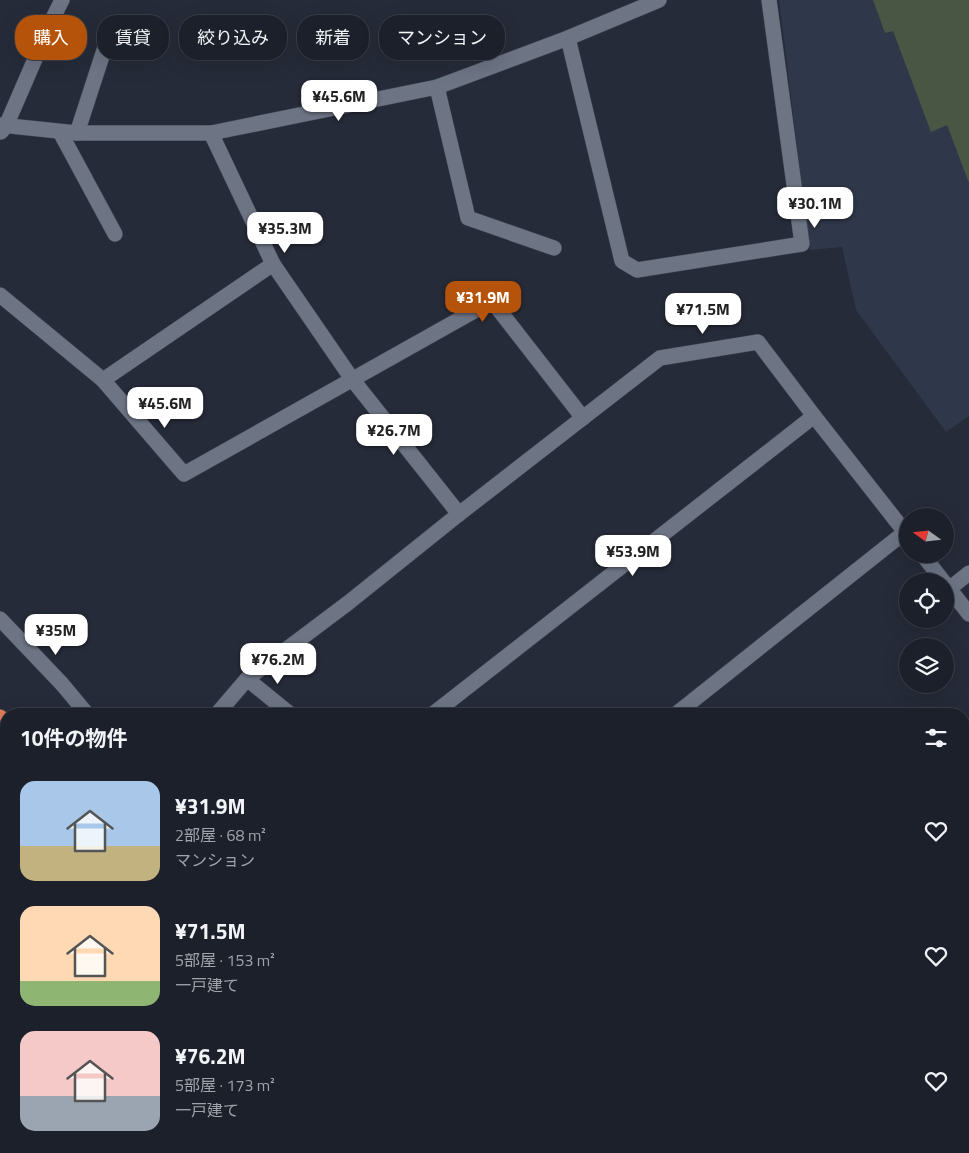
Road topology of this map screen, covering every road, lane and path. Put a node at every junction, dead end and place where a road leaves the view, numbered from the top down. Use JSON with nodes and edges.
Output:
{"nodes":[{"id":1,"x":659,"y":0,"type":"edge"},
{"id":2,"x":769,"y":0,"type":"edge"},
{"id":3,"x":62,"y":2,"type":"edge"},
{"id":4,"x":568,"y":38,"type":"junction"},
{"id":5,"x":101,"y":60,"type":"edge"},
{"id":6,"x":438,"y":87,"type":"junction"},
{"id":7,"x":2,"y":128,"type":"edge"},
{"id":8,"x":60,"y":132,"type":"junction"},
{"id":9,"x":77,"y":133,"type":"junction"},
{"id":10,"x":210,"y":133,"type":"junction"},
{"id":11,"x":115,"y":234,"type":"dead end"},
{"id":12,"x":554,"y":248,"type":"dead end"},
{"id":13,"x":273,"y":264,"type":"junction"},
{"id":14,"x":0,"y":295,"type":"edge"},
{"id":15,"x":352,"y":379,"type":"junction"},
{"id":16,"x":104,"y":380,"type":"junction"},
{"id":17,"x":814,"y":416,"type":"junction"},
{"id":18,"x":583,"y":418,"type":"junction"},
{"id":19,"x":458,"y":514,"type":"junction"},
{"id":20,"x":899,"y":524,"type":"edge"},
{"id":21,"x":899,"y":539,"type":"edge"},
{"id":22,"x":929,"y":563,"type":"edge"},
{"id":23,"x":937,"y":573,"type":"edge"},
{"id":24,"x":969,"y":574,"type":"edge"},
{"id":25,"x":954,"y":581,"type":"edge"},
{"id":26,"x":954,"y":595,"type":"edge"},
{"id":27,"x":969,"y":614,"type":"edge"},
{"id":28,"x":0,"y":620,"type":"edge"},
{"id":29,"x":247,"y":679,"type":"junction"},
{"id":30,"x":82,"y":708,"type":"edge"},
{"id":31,"x":222,"y":708,"type":"edge"},
{"id":32,"x":283,"y":708,"type":"edge"},
{"id":33,"x":441,"y":708,"type":"edge"},
{"id":34,"x":684,"y":708,"type":"edge"}],
"edges":[{"from":1,"to":4,"type":"street"},
{"from":2,"to":4,"type":"street"},
{"from":3,"to":7,"type":"street"},
{"from":4,"to":6,"type":"street"},
{"from":5,"to":9,"type":"street"},
{"from":6,"to":10,"type":"street"},
{"from":6,"to":12,"type":"street"},
{"from":7,"to":8,"type":"street"},
{"from":8,"to":9,"type":"street"},
{"from":8,"to":11,"type":"street"},
{"from":9,"to":10,"type":"street"},
{"from":10,"to":13,"type":"street"},
{"from":13,"to":15,"type":"street"},
{"from":13,"to":16,"type":"street"},
{"from":14,"to":16,"type":"street"},
{"from":15,"to":16,"type":"street"},
{"from":15,"to":18,"type":"street"},
{"from":15,"to":19,"type":"street"},
{"from":17,"to":18,"type":"street"},
{"from":17,"to":20,"type":"street"},
{"from":17,"to":33,"type":"street"},
{"from":18,"to":19,"type":"street"},
{"from":19,"to":29,"type":"street"},
{"from":21,"to":34,"type":"street"},
{"from":22,"to":23,"type":"street"},
{"from":24,"to":25,"type":"street"},
{"from":26,"to":27,"type":"street"},
{"from":28,"to":30,"type":"street"},
{"from":29,"to":31,"type":"street"},
{"from":29,"to":32,"type":"street"}]}
